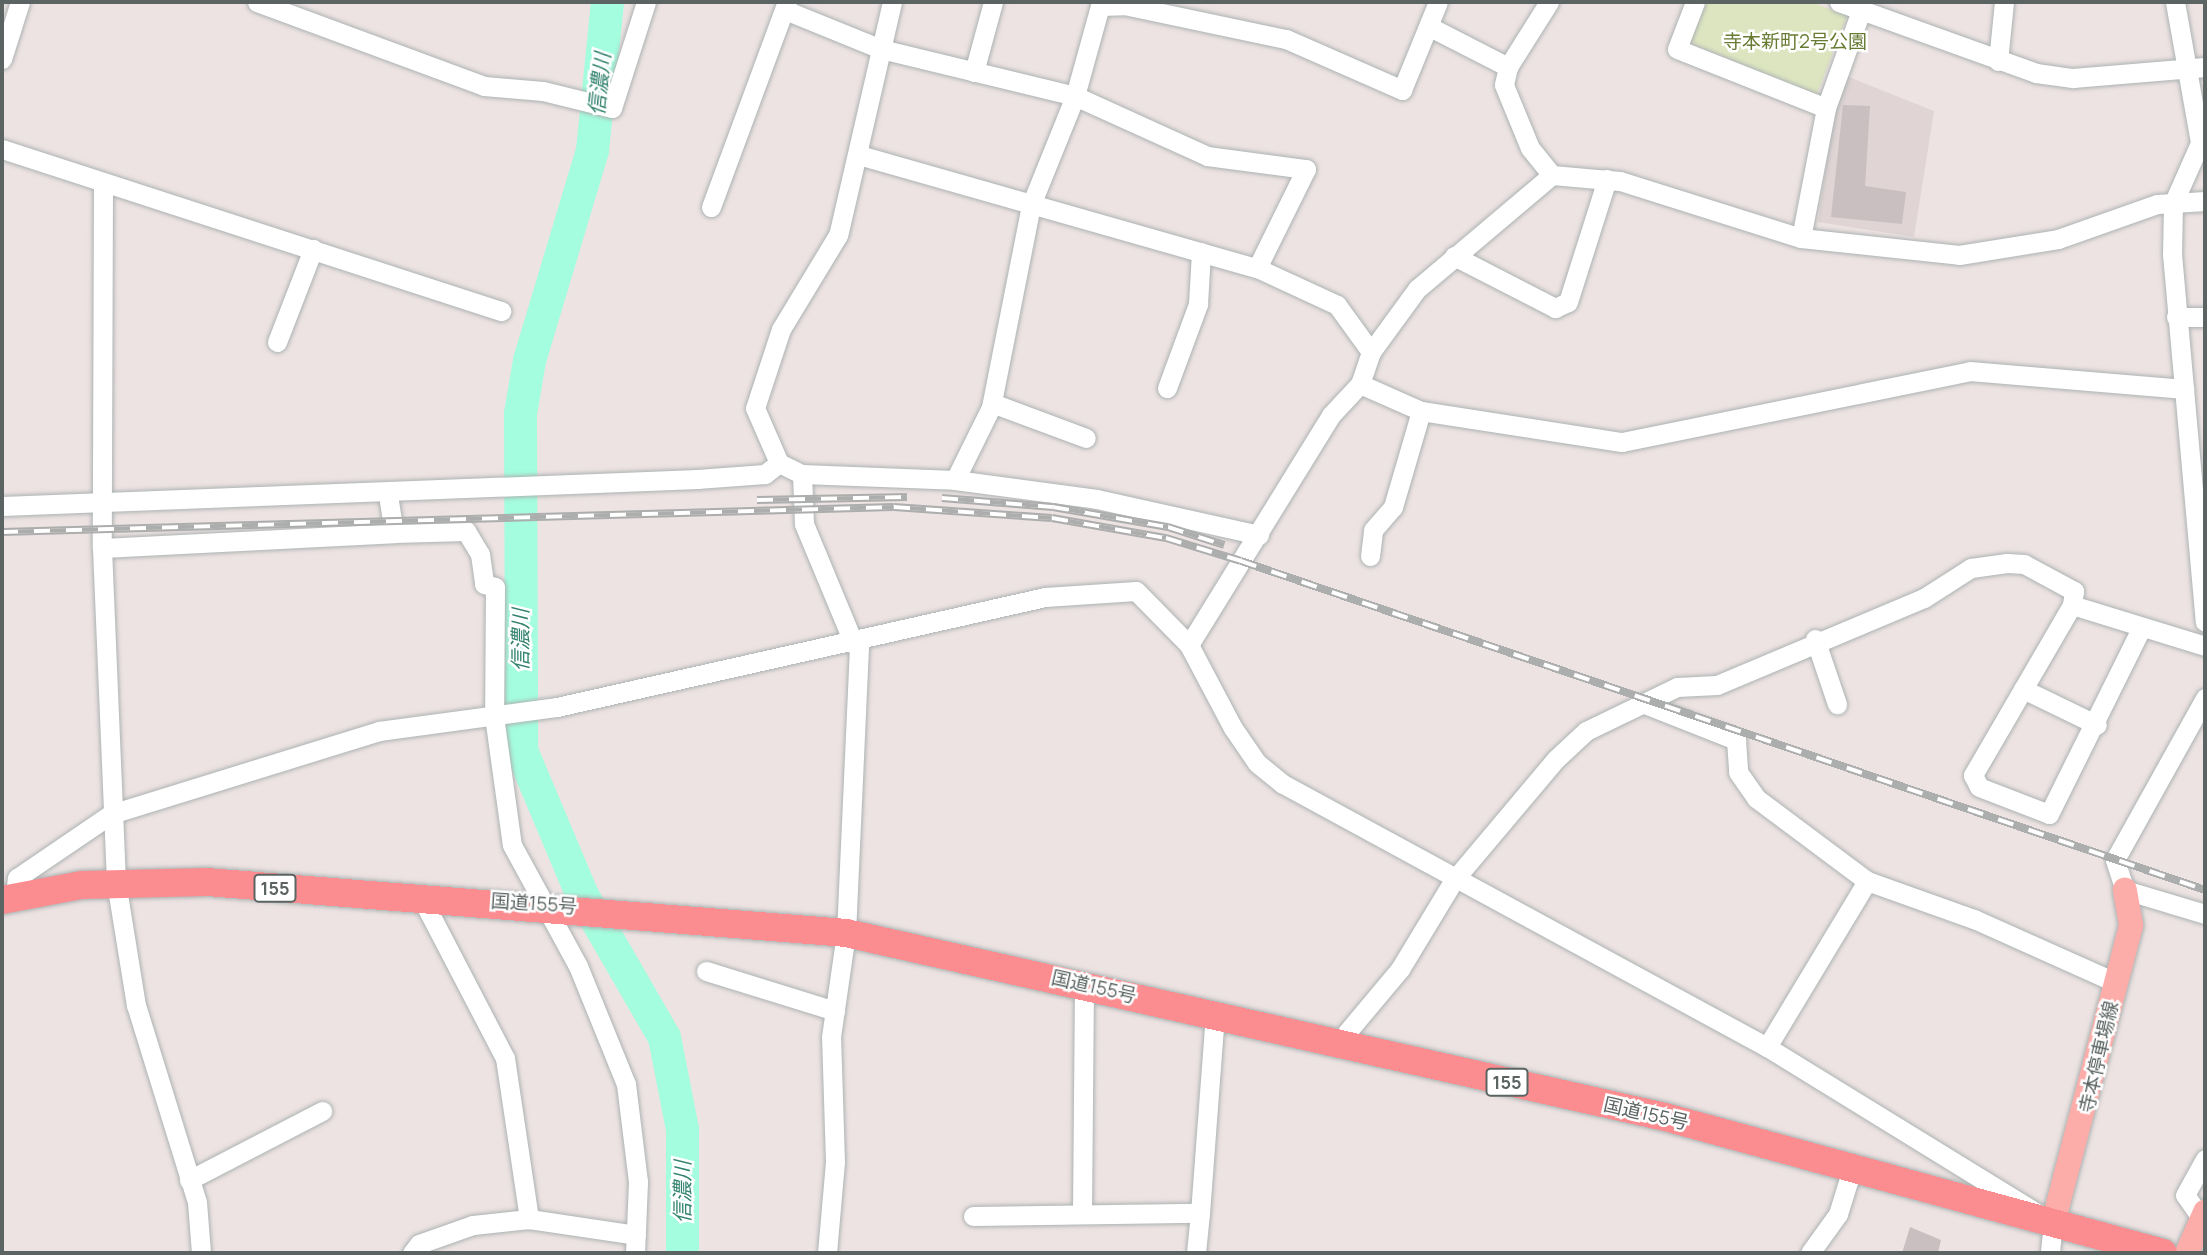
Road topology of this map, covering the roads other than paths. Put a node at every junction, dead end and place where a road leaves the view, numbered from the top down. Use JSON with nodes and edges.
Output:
{"nodes":[{"id":1,"x":20,"y":2,"type":"edge"},
{"id":2,"x":257,"y":2,"type":"edge"},
{"id":3,"x":646,"y":2,"type":"edge"},
{"id":4,"x":892,"y":2,"type":"edge"},
{"id":5,"x":993,"y":2,"type":"edge"},
{"id":6,"x":1438,"y":2,"type":"edge"},
{"id":7,"x":1549,"y":2,"type":"edge"},
{"id":8,"x":1695,"y":2,"type":"edge"},
{"id":9,"x":1839,"y":2,"type":"edge"},
{"id":10,"x":2004,"y":2,"type":"edge"},
{"id":11,"x":2175,"y":2,"type":"edge"},
{"id":12,"x":1100,"y":4,"type":"edge"},
{"id":13,"x":786,"y":6,"type":"edge"},
{"id":14,"x":1861,"y":11,"type":"junction"},
{"id":15,"x":1430,"y":27,"type":"junction"},
{"id":16,"x":881,"y":48,"type":"junction"},
{"id":17,"x":2,"y":59,"type":"edge"},
{"id":18,"x":1998,"y":61,"type":"junction"},
{"id":19,"x":1508,"y":67,"type":"junction"},
{"id":20,"x":2198,"y":67,"type":"edge"},
{"id":21,"x":974,"y":72,"type":"junction"},
{"id":22,"x":1074,"y":96,"type":"junction"},
{"id":23,"x":1826,"y":108,"type":"junction"},
{"id":24,"x":2,"y":149,"type":"edge"},
{"id":25,"x":859,"y":155,"type":"junction"},
{"id":26,"x":1552,"y":175,"type":"junction"},
{"id":27,"x":1607,"y":179,"type":"junction"},
{"id":28,"x":103,"y":186,"type":"junction"},
{"id":29,"x":2205,"y":201,"type":"edge"},
{"id":30,"x":2173,"y":204,"type":"junction"},
{"id":31,"x":1031,"y":205,"type":"junction"},
{"id":32,"x":711,"y":207,"type":"dead end"},
{"id":33,"x":1801,"y":238,"type":"junction"},
{"id":34,"x":313,"y":249,"type":"junction"},
{"id":35,"x":1201,"y":253,"type":"junction"},
{"id":36,"x":1454,"y":256,"type":"junction"},
{"id":37,"x":1257,"y":268,"type":"junction"},
{"id":38,"x":501,"y":310,"type":"dead end"},
{"id":39,"x":2176,"y":317,"type":"junction"},
{"id":40,"x":2205,"y":317,"type":"edge"},
{"id":41,"x":277,"y":342,"type":"dead end"},
{"id":42,"x":1371,"y":352,"type":"junction"},
{"id":43,"x":1360,"y":384,"type":"junction"},
{"id":44,"x":1167,"y":388,"type":"dead end"},
{"id":45,"x":2184,"y":389,"type":"junction"},
{"id":46,"x":992,"y":403,"type":"junction"},
{"id":47,"x":1421,"y":411,"type":"junction"},
{"id":48,"x":1086,"y":438,"type":"dead end"},
{"id":49,"x":779,"y":463,"type":"junction"},
{"id":50,"x":802,"y":474,"type":"junction"},
{"id":51,"x":955,"y":480,"type":"junction"},
{"id":52,"x":388,"y":495,"type":"junction"},
{"id":53,"x":103,"y":504,"type":"junction"},
{"id":54,"x":2,"y":506,"type":"edge"},
{"id":55,"x":394,"y":533,"type":"junction"},
{"id":56,"x":1259,"y":535,"type":"junction"},
{"id":57,"x":102,"y":548,"type":"junction"},
{"id":58,"x":1370,"y":556,"type":"dead end"},
{"id":59,"x":2072,"y":605,"type":"junction"},
{"id":60,"x":2205,"y":622,"type":"edge"},
{"id":61,"x":2141,"y":629,"type":"junction"},
{"id":62,"x":1815,"y":639,"type":"junction"},
{"id":63,"x":857,"y":643,"type":"junction"},
{"id":64,"x":2205,"y":644,"type":"edge"},
{"id":65,"x":1189,"y":645,"type":"junction"},
{"id":66,"x":2023,"y":690,"type":"junction"},
{"id":67,"x":2204,"y":704,"type":"edge"},
{"id":68,"x":1647,"y":705,"type":"junction"},
{"id":69,"x":1837,"y":705,"type":"dead end"},
{"id":70,"x":499,"y":715,"type":"junction"},
{"id":71,"x":2097,"y":725,"type":"junction"},
{"id":72,"x":111,"y":814,"type":"junction"},
{"id":73,"x":1454,"y":880,"type":"junction"},
{"id":74,"x":1867,"y":881,"type":"junction"},
{"id":75,"x":116,"y":882,"type":"junction"},
{"id":76,"x":2125,"y":890,"type":"junction"},
{"id":77,"x":420,"y":895,"type":"junction"},
{"id":78,"x":8,"y":898,"type":"edge"},
{"id":79,"x":547,"y":906,"type":"junction"},
{"id":80,"x":2205,"y":914,"type":"edge"},
{"id":81,"x":846,"y":933,"type":"junction"},
{"id":82,"x":706,"y":971,"type":"dead end"},
{"id":83,"x":2117,"y":983,"type":"junction"},
{"id":84,"x":1083,"y":985,"type":"junction"},
{"id":85,"x":835,"y":1011,"type":"junction"},
{"id":86,"x":1215,"y":1014,"type":"junction"},
{"id":87,"x":1338,"y":1043,"type":"junction"},
{"id":88,"x":1767,"y":1047,"type":"junction"},
{"id":89,"x":322,"y":1111,"type":"dead end"},
{"id":90,"x":2205,"y":1159,"type":"edge"},
{"id":91,"x":1852,"y":1170,"type":"junction"},
{"id":92,"x":189,"y":1180,"type":"junction"},
{"id":93,"x":1200,"y":1213,"type":"junction"},
{"id":94,"x":1082,"y":1214,"type":"junction"},
{"id":95,"x":973,"y":1216,"type":"dead end"},
{"id":96,"x":2204,"y":1216,"type":"edge"},
{"id":97,"x":529,"y":1219,"type":"junction"},
{"id":98,"x":2053,"y":1223,"type":"junction"},
{"id":99,"x":635,"y":1244,"type":"edge"},
{"id":100,"x":201,"y":1253,"type":"edge"},
{"id":101,"x":412,"y":1253,"type":"edge"},
{"id":102,"x":827,"y":1253,"type":"edge"},
{"id":103,"x":1196,"y":1253,"type":"edge"},
{"id":104,"x":1810,"y":1253,"type":"edge"},
{"id":105,"x":2050,"y":1253,"type":"edge"},
{"id":106,"x":2163,"y":1253,"type":"edge"},
{"id":107,"x":2187,"y":1253,"type":"edge"}],
"edges":[{"from":1,"to":17,"type":"street"},
{"from":2,"to":3,"type":"street"},
{"from":4,"to":16,"type":"street"},
{"from":5,"to":21,"type":"street"},
{"from":6,"to":15,"type":"street"},
{"from":7,"to":19,"type":"street"},
{"from":8,"to":23,"type":"street"},
{"from":9,"to":14,"type":"street"},
{"from":10,"to":18,"type":"street"},
{"from":11,"to":20,"type":"street"},
{"from":12,"to":15,"type":"street"},
{"from":12,"to":22,"type":"street"},
{"from":13,"to":16,"type":"street"},
{"from":13,"to":32,"type":"street"},
{"from":14,"to":18,"type":"street"},
{"from":14,"to":23,"type":"street"},
{"from":15,"to":19,"type":"street"},
{"from":16,"to":21,"type":"street"},
{"from":16,"to":25,"type":"street"},
{"from":18,"to":20,"type":"street"},
{"from":19,"to":26,"type":"street"},
{"from":20,"to":30,"type":"street"},
{"from":21,"to":22,"type":"street"},
{"from":22,"to":31,"type":"street"},
{"from":22,"to":37,"type":"street"},
{"from":23,"to":33,"type":"street"},
{"from":24,"to":28,"type":"street"},
{"from":25,"to":31,"type":"street"},
{"from":25,"to":49,"type":"street"},
{"from":26,"to":27,"type":"street"},
{"from":26,"to":36,"type":"street"},
{"from":27,"to":33,"type":"street"},
{"from":27,"to":36,"type":"street"},
{"from":28,"to":34,"type":"street"},
{"from":28,"to":53,"type":"street"},
{"from":29,"to":30,"type":"street"},
{"from":30,"to":33,"type":"street"},
{"from":30,"to":39,"type":"street"},
{"from":31,"to":35,"type":"street"},
{"from":31,"to":46,"type":"street"},
{"from":34,"to":38,"type":"street"},
{"from":34,"to":41,"type":"street"},
{"from":35,"to":37,"type":"street"},
{"from":35,"to":44,"type":"street"},
{"from":36,"to":42,"type":"street"},
{"from":37,"to":42,"type":"street"},
{"from":39,"to":40,"type":"street"},
{"from":39,"to":45,"type":"street"},
{"from":42,"to":43,"type":"street"},
{"from":43,"to":47,"type":"street"},
{"from":43,"to":56,"type":"street"},
{"from":45,"to":47,"type":"street"},
{"from":45,"to":60,"type":"street"},
{"from":46,"to":48,"type":"street"},
{"from":46,"to":51,"type":"street"},
{"from":47,"to":58,"type":"street"},
{"from":49,"to":50,"type":"street"},
{"from":49,"to":52,"type":"street"},
{"from":50,"to":51,"type":"street"},
{"from":50,"to":63,"type":"street"},
{"from":51,"to":56,"type":"street"},
{"from":52,"to":53,"type":"street"},
{"from":52,"to":55,"type":"street"},
{"from":53,"to":54,"type":"street"},
{"from":53,"to":57,"type":"street"},
{"from":55,"to":57,"type":"street"},
{"from":55,"to":70,"type":"street"},
{"from":56,"to":65,"type":"street"},
{"from":57,"to":72,"type":"street"},
{"from":59,"to":61,"type":"street"},
{"from":59,"to":62,"type":"street"},
{"from":59,"to":66,"type":"street"},
{"from":61,"to":64,"type":"street"},
{"from":61,"to":71,"type":"street"},
{"from":62,"to":68,"type":"street"},
{"from":62,"to":69,"type":"street"},
{"from":63,"to":65,"type":"street"},
{"from":63,"to":70,"type":"street"},
{"from":63,"to":81,"type":"street"},
{"from":65,"to":73,"type":"street"},
{"from":66,"to":71,"type":"street"},
{"from":66,"to":71,"type":"street"},
{"from":67,"to":76,"type":"street"},
{"from":68,"to":73,"type":"street"},
{"from":68,"to":74,"type":"street"},
{"from":70,"to":72,"type":"street"},
{"from":70,"to":79,"type":"street"},
{"from":72,"to":75,"type":"street"},
{"from":72,"to":78,"type":"street"},
{"from":73,"to":87,"type":"street"},
{"from":73,"to":88,"type":"street"},
{"from":74,"to":83,"type":"street"},
{"from":74,"to":88,"type":"street"},
{"from":75,"to":77,"type":"highway","name":"国道155号","number":"155"},
{"from":75,"to":78,"type":"highway","name":"国道155号","number":"155"},
{"from":75,"to":92,"type":"street"},
{"from":76,"to":80,"type":"street"},
{"from":76,"to":83,"type":"main road","name":"寺本停車場線"},
{"from":77,"to":79,"type":"highway","name":"国道155号","number":"155"},
{"from":77,"to":97,"type":"street"},
{"from":79,"to":81,"type":"highway","name":"国道155号","number":"155"},
{"from":79,"to":99,"type":"street"},
{"from":81,"to":84,"type":"highway","name":"国道155号","number":"155"},
{"from":81,"to":85,"type":"street"},
{"from":82,"to":85,"type":"street"},
{"from":83,"to":98,"type":"main road","name":"寺本停車場線"},
{"from":84,"to":86,"type":"highway","name":"国道155号","number":"155"},
{"from":84,"to":94,"type":"street"},
{"from":85,"to":102,"type":"street"},
{"from":86,"to":87,"type":"highway","name":"国道155号","number":"155"},
{"from":86,"to":93,"type":"street"},
{"from":87,"to":91,"type":"highway","name":"国道155号","number":"155"},
{"from":88,"to":98,"type":"street"},
{"from":89,"to":92,"type":"street"},
{"from":90,"to":96,"type":"street"},
{"from":91,"to":98,"type":"highway","name":"国道155号","number":"155"},
{"from":91,"to":104,"type":"street"},
{"from":92,"to":100,"type":"street"},
{"from":93,"to":94,"type":"street"},
{"from":93,"to":103,"type":"street"},
{"from":94,"to":95,"type":"street"},
{"from":96,"to":107,"type":"main road"},
{"from":97,"to":99,"type":"street"},
{"from":97,"to":101,"type":"street"},
{"from":98,"to":105,"type":"street"},
{"from":98,"to":106,"type":"highway","name":"国道155号","number":"155"}]}
